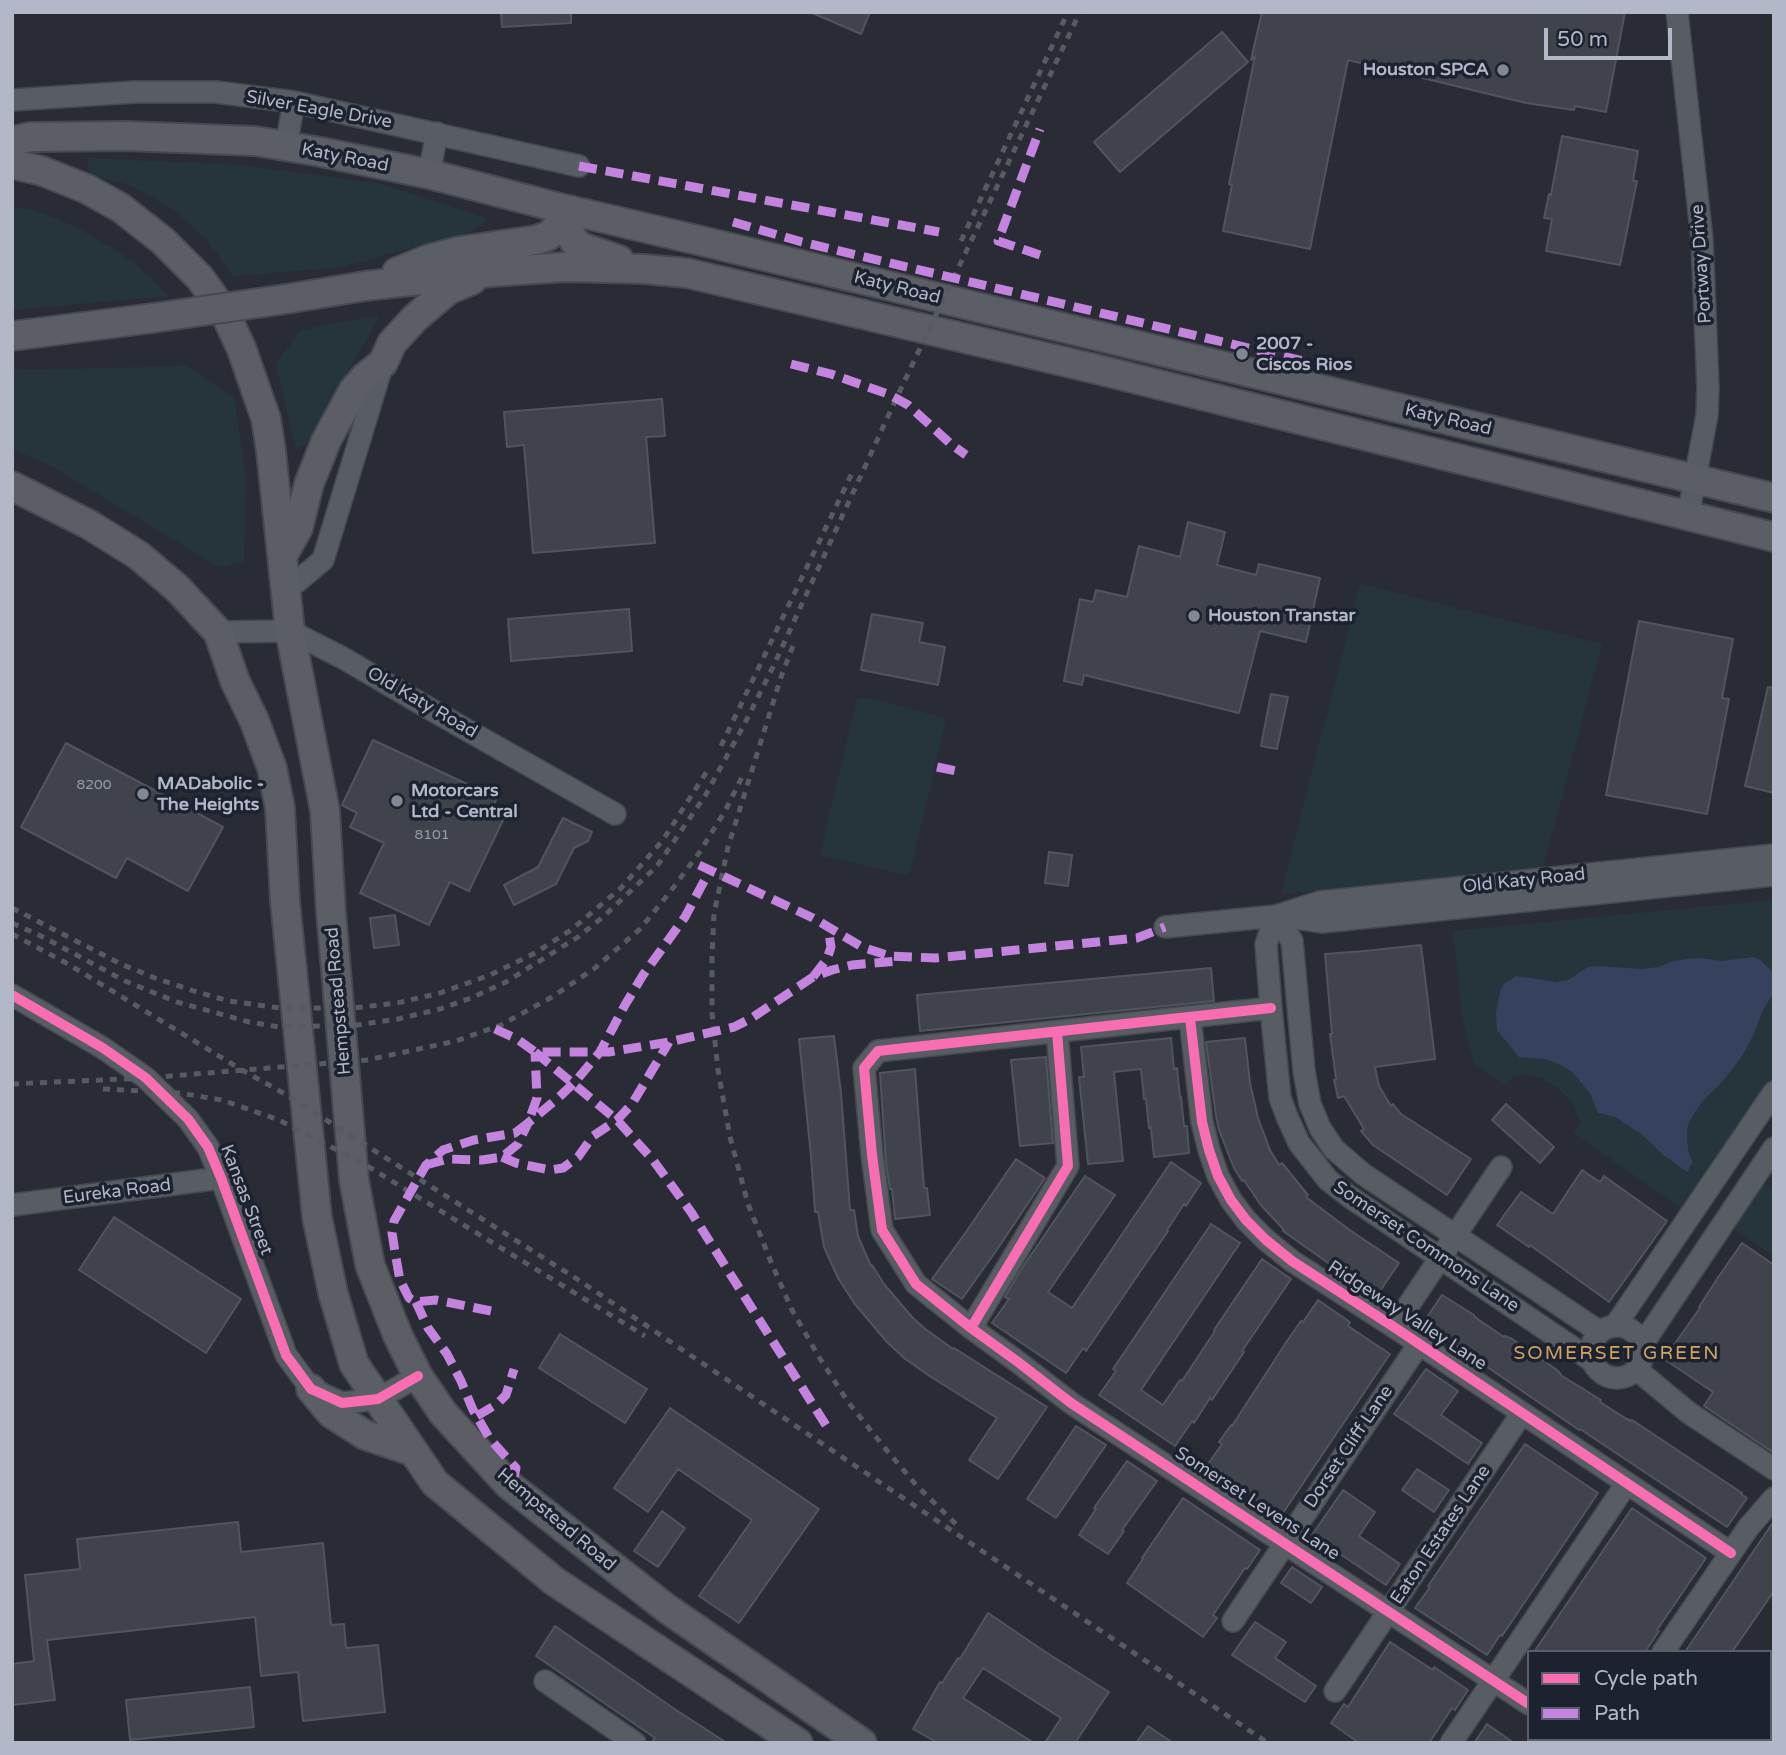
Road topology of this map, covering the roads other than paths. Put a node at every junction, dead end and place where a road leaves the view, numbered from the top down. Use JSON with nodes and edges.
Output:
{"nodes":[{"id":1,"x":1677,"y":12,"type":"edge"},
{"id":2,"x":12,"y":100,"type":"edge"},
{"id":3,"x":295,"y":102,"type":"junction"},
{"id":4,"x":437,"y":133,"type":"junction"},
{"id":5,"x":12,"y":141,"type":"edge"},
{"id":6,"x":286,"y":146,"type":"junction"},
{"id":7,"x":12,"y":164,"type":"edge"},
{"id":8,"x":579,"y":166,"type":"dead end"},
{"id":9,"x":429,"y":174,"type":"junction"},
{"id":10,"x":570,"y":211,"type":"junction"},
{"id":11,"x":644,"y":270,"type":"junction"},
{"id":12,"x":491,"y":272,"type":"junction"},
{"id":13,"x":365,"y":286,"type":"junction"},
{"id":14,"x":12,"y":336,"type":"edge"},
{"id":15,"x":383,"y":363,"type":"junction"},
{"id":16,"x":1371,"y":402,"type":"junction"},
{"id":17,"x":1368,"y":438,"type":"junction"},
{"id":18,"x":1624,"y":462,"type":"junction"},
{"id":19,"x":1696,"y":480,"type":"junction"},
{"id":20,"x":12,"y":486,"type":"edge"},
{"id":21,"x":1617,"y":498,"type":"junction"},
{"id":22,"x":1774,"y":498,"type":"edge"},
{"id":23,"x":1688,"y":516,"type":"junction"},
{"id":24,"x":1774,"y":537,"type":"edge"},
{"id":25,"x":283,"y":555,"type":"junction"},
{"id":26,"x":287,"y":590,"type":"junction"},
{"id":27,"x":209,"y":623,"type":"junction"},
{"id":28,"x":290,"y":631,"type":"junction"},
{"id":29,"x":615,"y":814,"type":"dead end"},
{"id":30,"x":1774,"y":855,"type":"edge"},
{"id":31,"x":1774,"y":875,"type":"edge"},
{"id":32,"x":1560,"y":887,"type":"junction"},
{"id":33,"x":1276,"y":916,"type":"junction"},
{"id":34,"x":1165,"y":927,"type":"dead end"},
{"id":35,"x":12,"y":995,"type":"edge"},
{"id":36,"x":1190,"y":1017,"type":"junction"},
{"id":37,"x":1272,"y":1018,"type":"junction"},
{"id":38,"x":1299,"y":1027,"type":"junction"},
{"id":39,"x":1057,"y":1032,"type":"junction"},
{"id":40,"x":1774,"y":1092,"type":"edge"},
{"id":41,"x":1774,"y":1148,"type":"edge"},
{"id":42,"x":1501,"y":1167,"type":"dead end"},
{"id":43,"x":221,"y":1178,"type":"junction"},
{"id":44,"x":1715,"y":1178,"type":"junction"},
{"id":45,"x":1742,"y":1196,"type":"junction"},
{"id":46,"x":12,"y":1205,"type":"edge"},
{"id":47,"x":1455,"y":1235,"type":"junction"},
{"id":48,"x":1440,"y":1257,"type":"junction"},
{"id":49,"x":1394,"y":1326,"type":"junction"},
{"id":50,"x":971,"y":1328,"type":"junction"},
{"id":51,"x":1607,"y":1329,"type":"junction"},
{"id":52,"x":1419,"y":1344,"type":"junction"},
{"id":53,"x":1642,"y":1345,"type":"junction"},
{"id":54,"x":1591,"y":1360,"type":"junction"},
{"id":55,"x":1636,"y":1369,"type":"junction"},
{"id":56,"x":418,"y":1376,"type":"junction"},
{"id":57,"x":311,"y":1389,"type":"junction"},
{"id":58,"x":377,"y":1399,"type":"junction"},
{"id":59,"x":1522,"y":1413,"type":"junction"},
{"id":60,"x":412,"y":1451,"type":"junction"},
{"id":61,"x":1774,"y":1469,"type":"edge"},
{"id":62,"x":1627,"y":1483,"type":"junction"},
{"id":63,"x":1774,"y":1498,"type":"edge"},
{"id":64,"x":1285,"y":1543,"type":"junction"},
{"id":65,"x":1731,"y":1553,"type":"junction"},
{"id":66,"x":1389,"y":1611,"type":"junction"},
{"id":67,"x":1233,"y":1621,"type":"dead end"},
{"id":68,"x":1664,"y":1650,"type":"edge"},
{"id":69,"x":1493,"y":1680,"type":"junction"},
{"id":70,"x":545,"y":1681,"type":"dead end"},
{"id":71,"x":1335,"y":1691,"type":"dead end"},
{"id":72,"x":1527,"y":1703,"type":"edge"},
{"id":73,"x":628,"y":1741,"type":"edge"},
{"id":74,"x":798,"y":1743,"type":"edge"},
{"id":75,"x":862,"y":1743,"type":"edge"},
{"id":76,"x":1451,"y":1743,"type":"edge"}],
"edges":[{"from":1,"to":19,"type":"street","name":"Portway Drive"},
{"from":2,"to":3,"type":"street","name":"Silver Eagle Drive"},
{"from":3,"to":4,"type":"street","name":"Silver Eagle Drive"},
{"from":3,"to":6,"type":"street"},
{"from":4,"to":8,"type":"street","name":"Silver Eagle Drive"},
{"from":4,"to":9,"type":"street"},
{"from":5,"to":6,"type":"main road","name":"Katy Road"},
{"from":6,"to":9,"type":"main road","name":"Katy Road"},
{"from":7,"to":25,"type":"main road","name":"Hempstead Road"},
{"from":9,"to":10,"type":"main road","name":"Katy Road"},
{"from":10,"to":11,"type":"main road"},
{"from":10,"to":13,"type":"main road"},
{"from":10,"to":16,"type":"main road","name":"Katy Road"},
{"from":11,"to":12,"type":"main road","name":"Katy Road"},
{"from":11,"to":17,"type":"main road","name":"Katy Road"},
{"from":12,"to":13,"type":"main road","name":"Katy Road"},
{"from":12,"to":15,"type":"main road"},
{"from":13,"to":14,"type":"main road","name":"Katy Road","bridge":true},
{"from":15,"to":25,"type":"main road"},
{"from":15,"to":26,"type":"street"},
{"from":16,"to":17,"type":"main road"},
{"from":16,"to":18,"type":"main road","name":"Katy Road"},
{"from":17,"to":21,"type":"main road","name":"Katy Road"},
{"from":18,"to":19,"type":"main road","name":"Katy Road"},
{"from":18,"to":21,"type":"main road"},
{"from":19,"to":22,"type":"main road","name":"Katy Road"},
{"from":19,"to":23,"type":"street","name":"Portway Drive"},
{"from":20,"to":27,"type":"main road"},
{"from":21,"to":23,"type":"main road","name":"Katy Road"},
{"from":23,"to":24,"type":"main road","name":"Katy Road"},
{"from":25,"to":26,"type":"main road","name":"Hempstead Road"},
{"from":26,"to":28,"type":"main road","name":"Hempstead Road"},
{"from":27,"to":28,"type":"street","name":"Old Katy Road"},
{"from":27,"to":58,"type":"main road"},
{"from":28,"to":29,"type":"street","name":"Old Katy Road"},
{"from":28,"to":56,"type":"main road","name":"Hempstead Road"},
{"from":30,"to":32,"type":"street","name":"Old Katy Road"},
{"from":31,"to":32,"type":"street","name":"Old Katy Road"},
{"from":32,"to":33,"type":"street","name":"Old Katy Road"},
{"from":33,"to":34,"type":"street","name":"Old Katy Road"},
{"from":33,"to":37,"type":"street","name":"Somerset Commons Lane"},
{"from":33,"to":38,"type":"street","name":"Somerset Commons Lane"},
{"from":35,"to":43,"type":"street","name":"Kansas Street"},
{"from":36,"to":37,"type":"street","name":"Somerset Levens Lane"},
{"from":36,"to":39,"type":"street","name":"Somerset Levens Lane"},
{"from":36,"to":49,"type":"street","name":"Ridgeway Valley Lane"},
{"from":37,"to":38,"type":"street"},
{"from":37,"to":48,"type":"street","name":"Somerset Commons Lane"},
{"from":38,"to":47,"type":"street","name":"Somerset Commons Lane"},
{"from":39,"to":50,"type":"street"},
{"from":39,"to":50,"type":"street","name":"Somerset Levens Lane"},
{"from":40,"to":44,"type":"street"},
{"from":41,"to":45,"type":"street"},
{"from":42,"to":47,"type":"street"},
{"from":43,"to":46,"type":"street","name":"Eureka Road"},
{"from":43,"to":57,"type":"street","name":"Kansas Street"},
{"from":44,"to":45,"type":"street"},
{"from":44,"to":51,"type":"street"},
{"from":45,"to":53,"type":"street"},
{"from":47,"to":48,"type":"street"},
{"from":47,"to":51,"type":"street","name":"Somerset Commons Lane"},
{"from":48,"to":49,"type":"street"},
{"from":48,"to":54,"type":"street","name":"Somerset Commons Lane"},
{"from":49,"to":52,"type":"street","name":"Ridgeway Valley Lane"},
{"from":50,"to":64,"type":"street","name":"Somerset Levens Lane"},
{"from":51,"to":53,"type":"street"},
{"from":51,"to":54,"type":"street"},
{"from":52,"to":59,"type":"street","name":"Ridgeway Valley Lane"},
{"from":52,"to":64,"type":"street","name":"Dorset Cliff Lane"},
{"from":53,"to":55,"type":"street"},
{"from":54,"to":55,"type":"street"},
{"from":55,"to":61,"type":"street"},
{"from":56,"to":58,"type":"street"},
{"from":56,"to":75,"type":"main road","name":"Hempstead Road"},
{"from":57,"to":58,"type":"street"},
{"from":57,"to":60,"type":"main road"},
{"from":58,"to":60,"type":"main road"},
{"from":59,"to":62,"type":"street","name":"Ridgeway Valley Lane"},
{"from":59,"to":66,"type":"street","name":"Eaton Estates Lane"},
{"from":60,"to":74,"type":"main road"},
{"from":62,"to":65,"type":"street","name":"Ridgeway Valley Lane"},
{"from":62,"to":69,"type":"street"},
{"from":63,"to":65,"type":"street"},
{"from":64,"to":66,"type":"street","name":"Somerset Levens Lane"},
{"from":64,"to":67,"type":"street","name":"Dorset Cliff Lane"},
{"from":65,"to":68,"type":"street"},
{"from":66,"to":69,"type":"street","name":"Somerset Levens Lane"},
{"from":66,"to":71,"type":"street","name":"Eaton Estates Lane"},
{"from":69,"to":72,"type":"street","name":"Somerset Levens Lane"},
{"from":69,"to":76,"type":"street"},
{"from":70,"to":73,"type":"street"}]}
